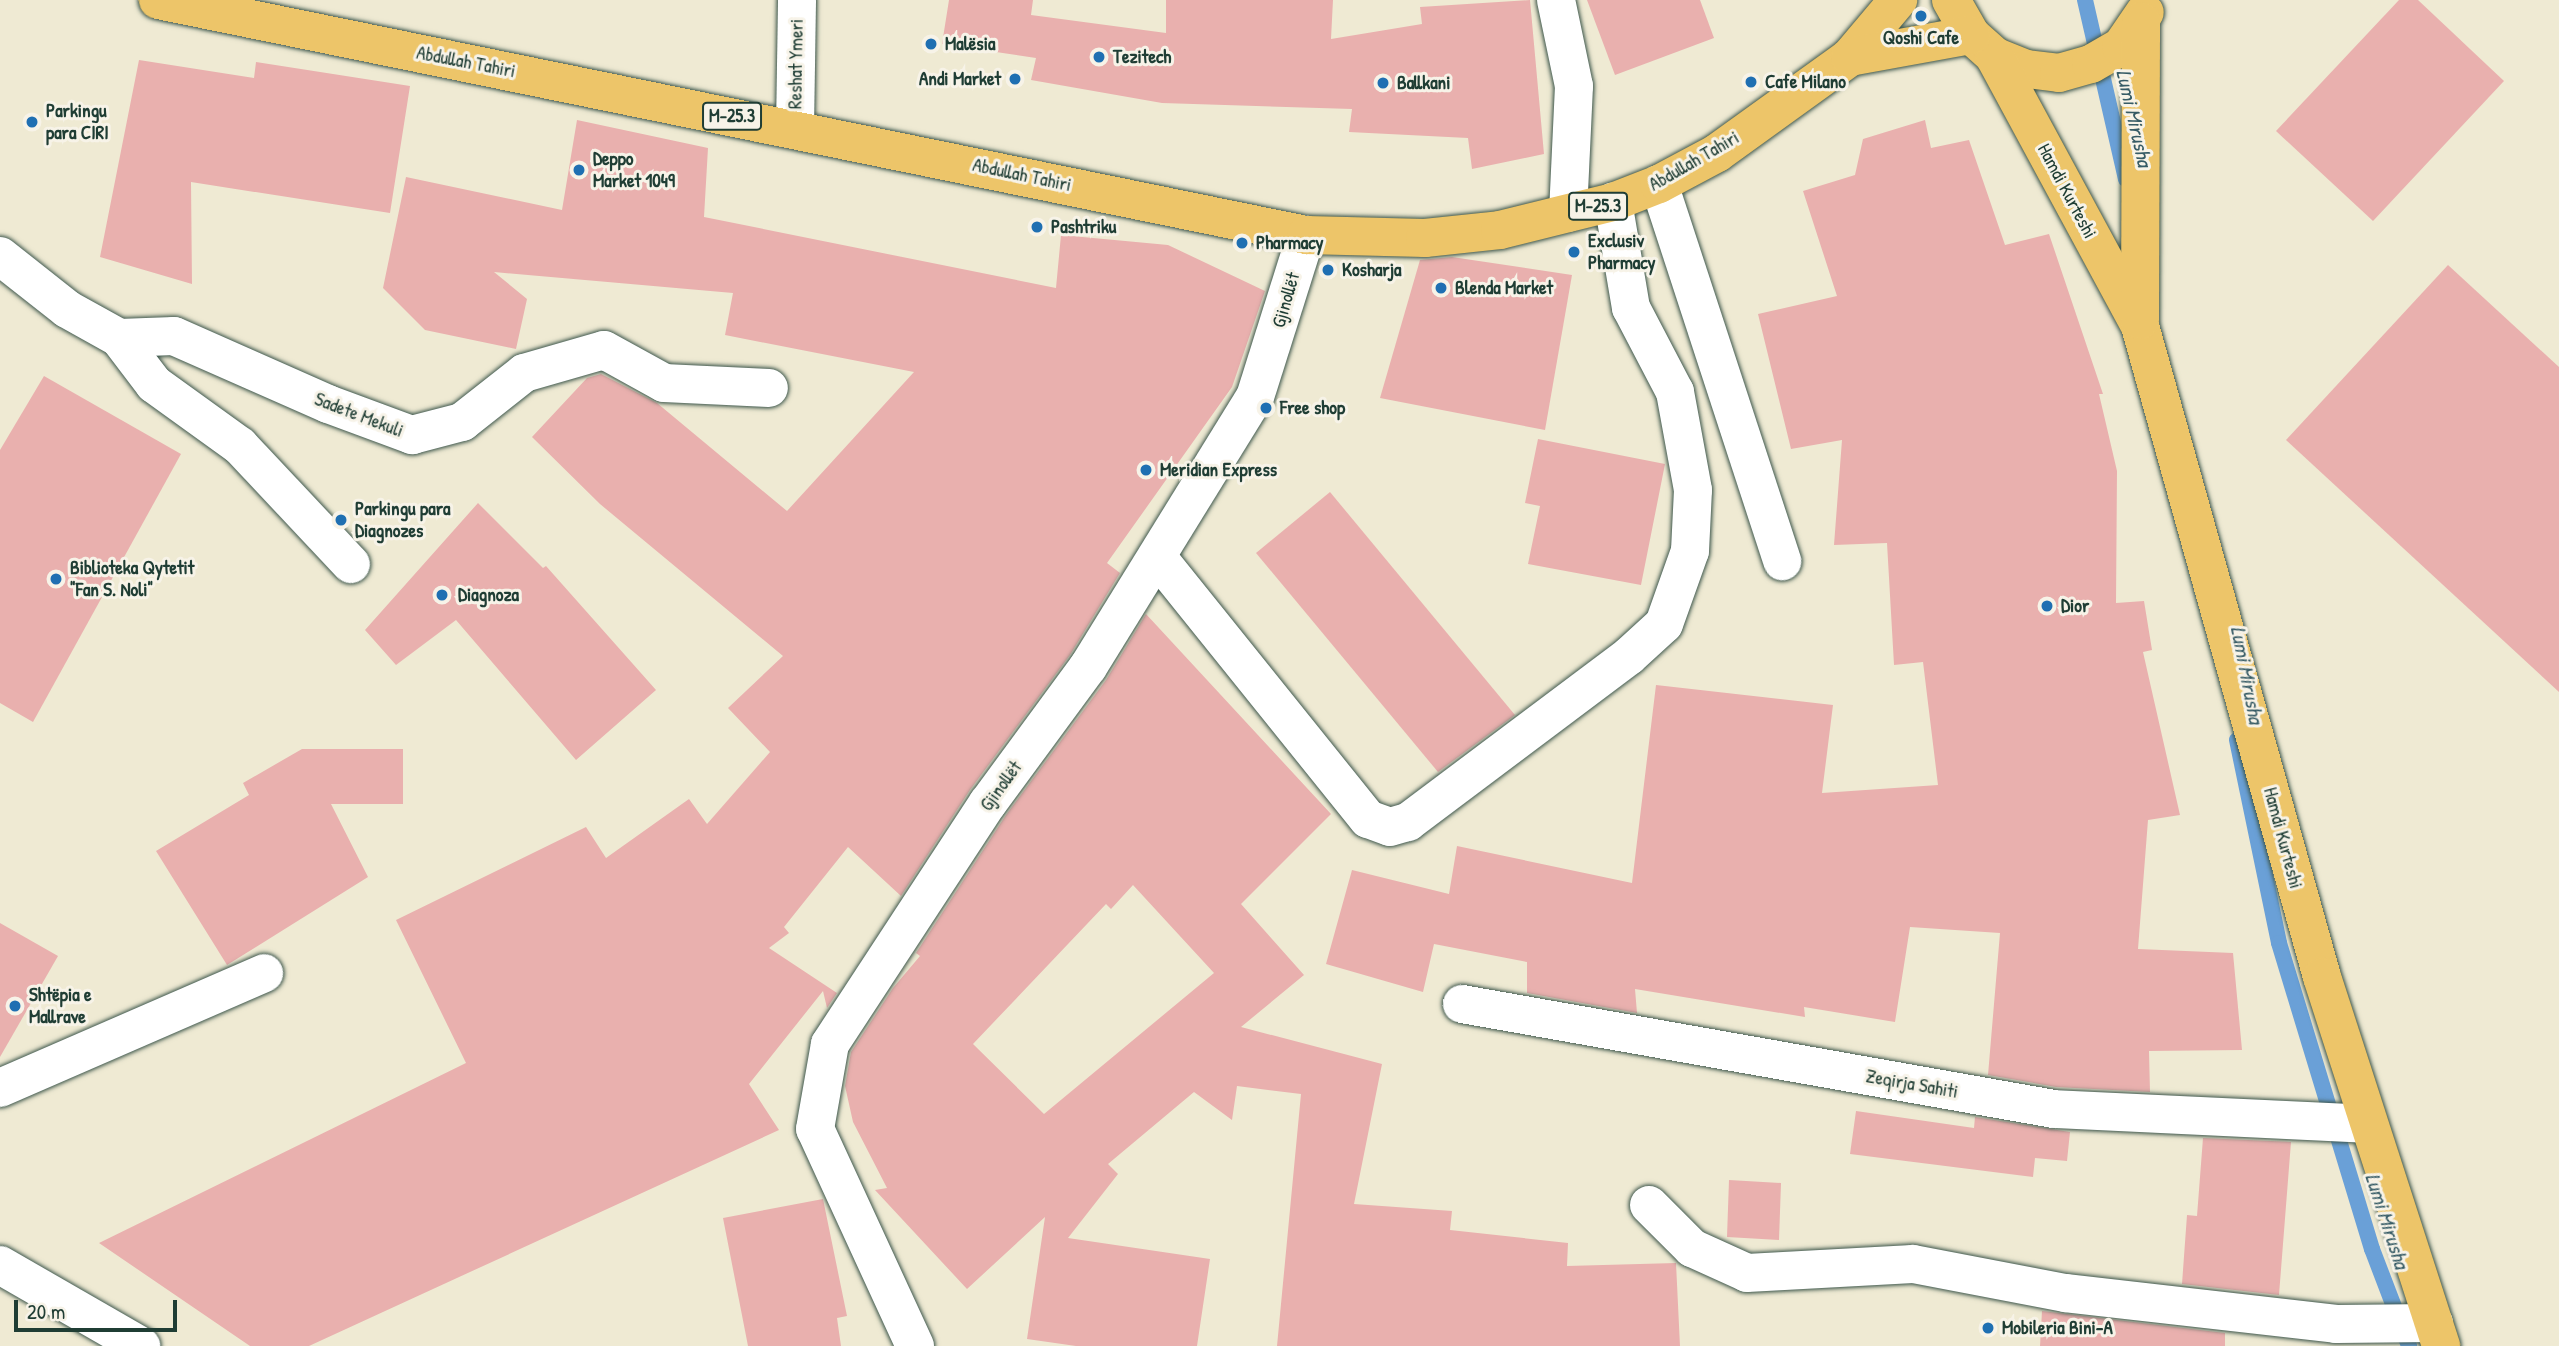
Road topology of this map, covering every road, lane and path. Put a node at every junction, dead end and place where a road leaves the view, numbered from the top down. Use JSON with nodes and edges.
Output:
{"nodes":[{"id":1,"x":158,"y":0,"type":"edge"},
{"id":2,"x":797,"y":0,"type":"edge"},
{"id":3,"x":1556,"y":0,"type":"edge"},
{"id":4,"x":1898,"y":0,"type":"edge"},
{"id":5,"x":1951,"y":0,"type":"edge"},
{"id":6,"x":2146,"y":11,"type":"edge"},
{"id":7,"x":1982,"y":45,"type":"junction"},
{"id":8,"x":1850,"y":57,"type":"junction"},
{"id":9,"x":795,"y":129,"type":"junction"},
{"id":10,"x":1659,"y":184,"type":"junction"},
{"id":11,"x":1613,"y":202,"type":"junction"},
{"id":12,"x":1568,"y":213,"type":"junction"},
{"id":13,"x":1306,"y":235,"type":"junction"},
{"id":14,"x":0,"y":256,"type":"edge"},
{"id":15,"x":2140,"y":326,"type":"junction"},
{"id":16,"x":119,"y":338,"type":"junction"},
{"id":17,"x":769,"y":388,"type":"dead end"},
{"id":18,"x":1158,"y":558,"type":"junction"},
{"id":19,"x":1782,"y":561,"type":"dead end"},
{"id":20,"x":351,"y":564,"type":"dead end"},
{"id":21,"x":264,"y":973,"type":"dead end"},
{"id":22,"x":1462,"y":1004,"type":"dead end"},
{"id":23,"x":0,"y":1088,"type":"edge"},
{"id":24,"x":2368,"y":1124,"type":"junction"},
{"id":25,"x":1649,"y":1205,"type":"dead end"},
{"id":26,"x":0,"y":1265,"type":"edge"},
{"id":27,"x":2437,"y":1335,"type":"edge"},
{"id":28,"x":141,"y":1346,"type":"edge"},
{"id":29,"x":915,"y":1346,"type":"edge"}],
"edges":[{"from":1,"to":9,"type":"main road","name":"Abdullah Tahiri","number":"M-25.3"},
{"from":2,"to":9,"type":"street","name":"Reshat Ymeri"},
{"from":3,"to":12,"type":"street"},
{"from":4,"to":8,"type":"main road","name":"Abdullah Tahiri","number":"M-25.3"},
{"from":5,"to":7,"type":"main road","name":"Hamdi Kurteshi"},
{"from":6,"to":7,"type":"main road"},
{"from":6,"to":15,"type":"main road","name":"Hamdi Kurteshi"},
{"from":7,"to":8,"type":"main road","name":"Abdullah Tahiri","number":"M-25.3"},
{"from":7,"to":15,"type":"main road","name":"Hamdi Kurteshi"},
{"from":8,"to":10,"type":"main road","name":"Abdullah Tahiri","number":"M-25.3"},
{"from":9,"to":13,"type":"main road","name":"Abdullah Tahiri","number":"M-25.3"},
{"from":10,"to":11,"type":"main road","name":"Abdullah Tahiri","number":"M-25.3"},
{"from":10,"to":19,"type":"street"},
{"from":11,"to":12,"type":"main road","name":"Abdullah Tahiri","number":"M-25.3"},
{"from":11,"to":18,"type":"street"},
{"from":12,"to":13,"type":"main road","name":"Abdullah Tahiri","number":"M-25.3"},
{"from":13,"to":18,"type":"street","name":"Gjinollët"},
{"from":14,"to":16,"type":"street"},
{"from":15,"to":24,"type":"main road","name":"Hamdi Kurteshi"},
{"from":16,"to":17,"type":"street","name":"Sadete Mekuli"},
{"from":16,"to":20,"type":"street"},
{"from":18,"to":29,"type":"street","name":"Gjinollët"},
{"from":21,"to":23,"type":"street"},
{"from":22,"to":24,"type":"street","name":"Zeqirja Sahiti"},
{"from":24,"to":27,"type":"main road","name":"Hamdi Kurteshi"},
{"from":25,"to":27,"type":"street"},
{"from":26,"to":28,"type":"street"}]}
